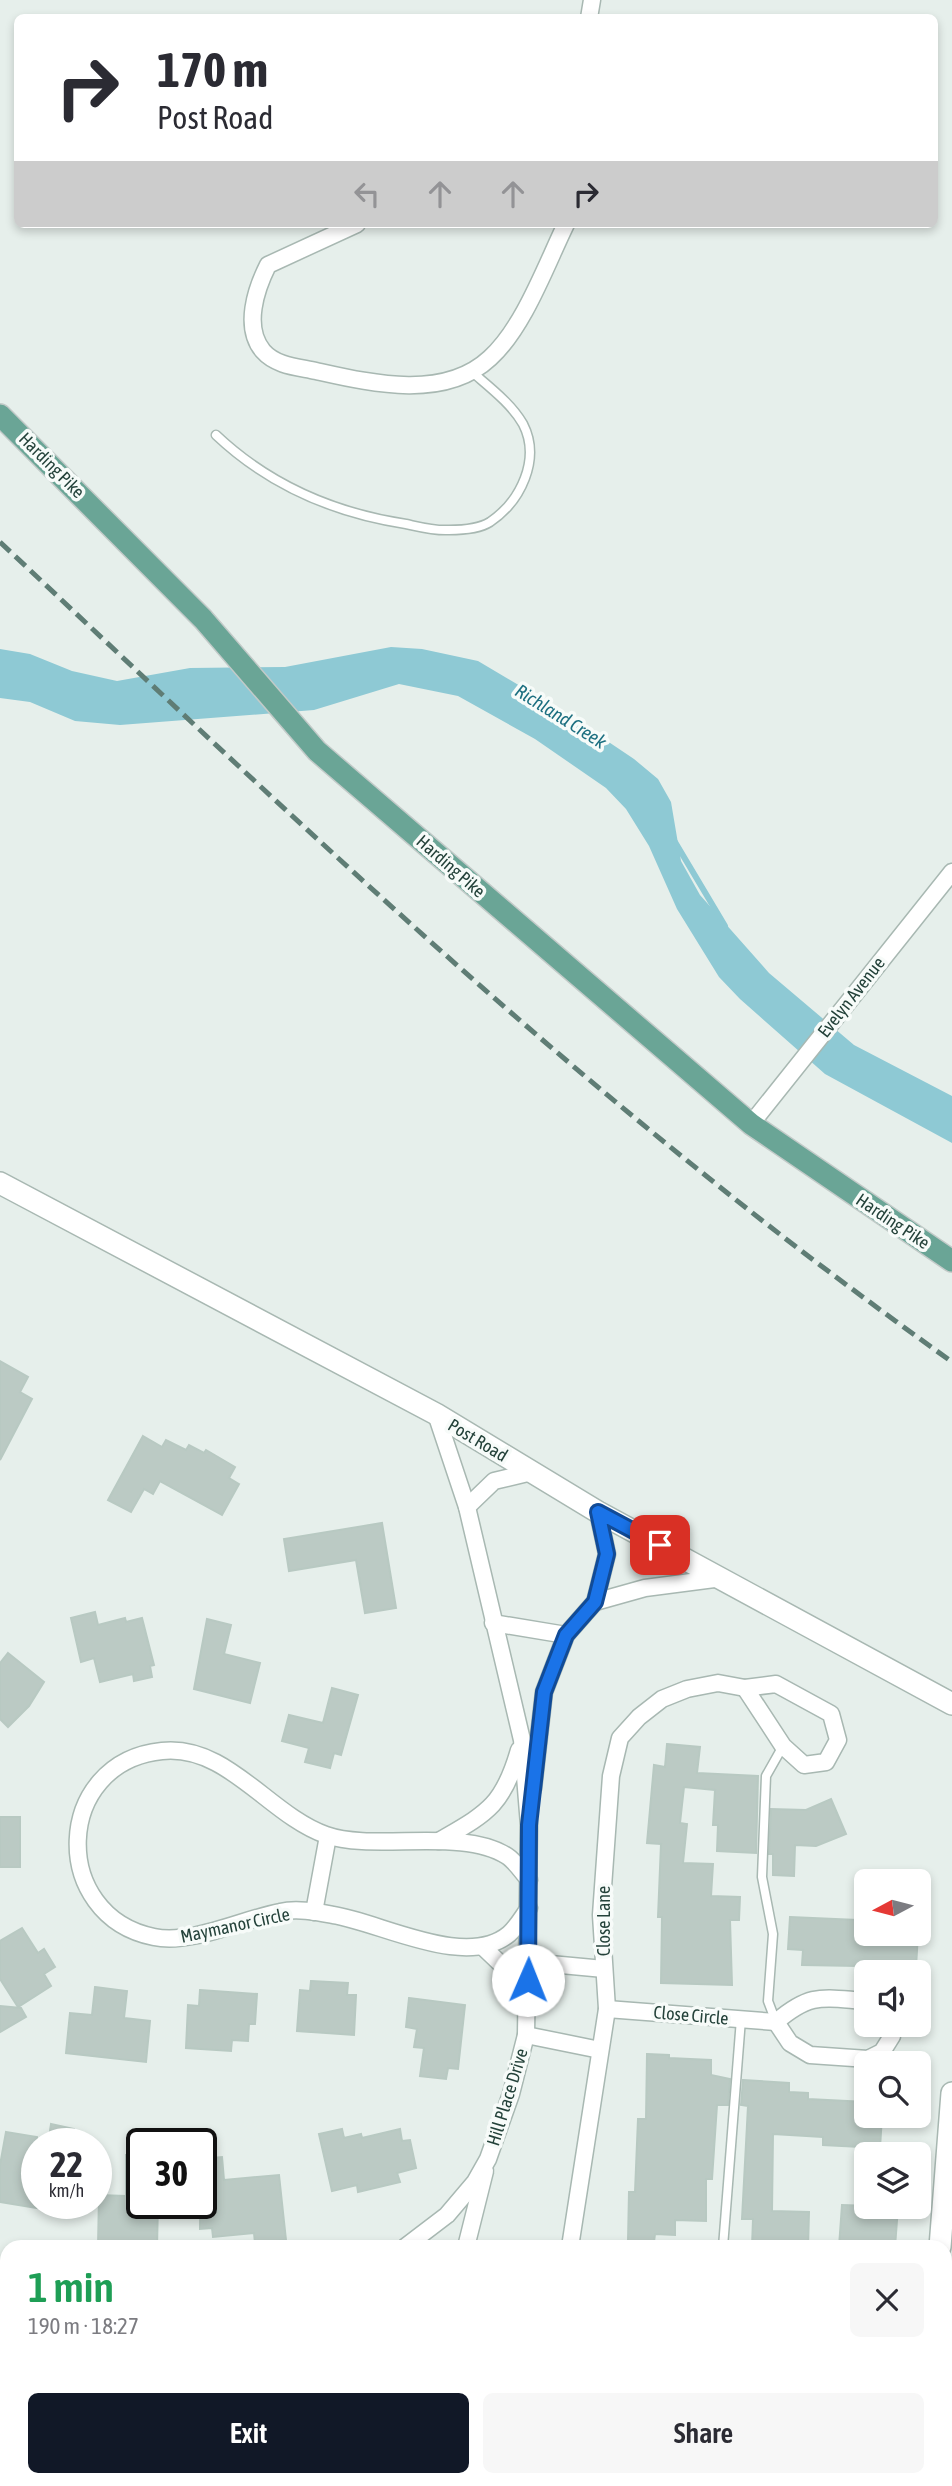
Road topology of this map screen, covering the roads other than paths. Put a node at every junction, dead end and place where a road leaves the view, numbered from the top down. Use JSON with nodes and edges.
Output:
{"nodes":[{"id":1,"x":348,"y":228,"type":"edge"},
{"id":2,"x":564,"y":228,"type":"edge"},
{"id":3,"x":471,"y":370,"type":"junction"},
{"id":4,"x":0,"y":415,"type":"edge"},
{"id":5,"x":216,"y":435,"type":"dead end"},
{"id":6,"x":952,"y":872,"type":"edge"},
{"id":7,"x":751,"y":1124,"type":"junction"},
{"id":8,"x":0,"y":1183,"type":"edge"},
{"id":9,"x":952,"y":1261,"type":"edge"},
{"id":10,"x":436,"y":1414,"type":"junction"},
{"id":11,"x":532,"y":1472,"type":"junction"},
{"id":12,"x":467,"y":1507,"type":"junction"},
{"id":13,"x":598,"y":1512,"type":"junction"},
{"id":14,"x":722,"y":1578,"type":"junction"},
{"id":15,"x":595,"y":1602,"type":"junction"},
{"id":16,"x":493,"y":1623,"type":"junction"},
{"id":17,"x":566,"y":1635,"type":"junction"},
{"id":18,"x":745,"y":1688,"type":"junction"},
{"id":19,"x":952,"y":1704,"type":"edge"},
{"id":20,"x":522,"y":1740,"type":"junction"},
{"id":21,"x":783,"y":1746,"type":"junction"},
{"id":22,"x":529,"y":1825,"type":"junction"},
{"id":23,"x":328,"y":1836,"type":"junction"},
{"id":24,"x":439,"y":1841,"type":"junction"},
{"id":25,"x":529,"y":1880,"type":"junction"},
{"id":26,"x":529,"y":1908,"type":"junction"},
{"id":27,"x":314,"y":1912,"type":"junction"},
{"id":28,"x":482,"y":1947,"type":"junction"},
{"id":29,"x":529,"y":1962,"type":"junction"},
{"id":30,"x":604,"y":1969,"type":"junction"},
{"id":31,"x":527,"y":1999,"type":"junction"},
{"id":32,"x":854,"y":2000,"type":"edge"},
{"id":33,"x":607,"y":2008,"type":"junction"},
{"id":34,"x":741,"y":2019,"type":"junction"},
{"id":35,"x":776,"y":2022,"type":"junction"},
{"id":36,"x":526,"y":2035,"type":"junction"},
{"id":37,"x":891,"y":2037,"type":"edge"},
{"id":38,"x":600,"y":2050,"type":"junction"},
{"id":39,"x":952,"y":2093,"type":"edge"},
{"id":40,"x":951,"y":2118,"type":"edge"},
{"id":41,"x":488,"y":2158,"type":"junction"},
{"id":42,"x":414,"y":2240,"type":"edge"},
{"id":43,"x":468,"y":2240,"type":"edge"},
{"id":44,"x":571,"y":2240,"type":"edge"},
{"id":45,"x":724,"y":2240,"type":"edge"},
{"id":46,"x":941,"y":2240,"type":"edge"}],
"edges":[{"from":1,"to":3,"type":"street"},
{"from":2,"to":3,"type":"street"},
{"from":3,"to":5,"type":"lane"},
{"from":4,"to":7,"type":"main road","name":"Harding Pike"},
{"from":6,"to":7,"type":"street","name":"Evelyn Avenue"},
{"from":7,"to":9,"type":"main road","name":"Harding Pike"},
{"from":8,"to":10,"type":"street","name":"Post Road"},
{"from":10,"to":11,"type":"street","name":"Post Road"},
{"from":10,"to":12,"type":"street","name":"Hill Place Drive"},
{"from":11,"to":12,"type":"street"},
{"from":11,"to":13,"type":"street","name":"Post Road"},
{"from":12,"to":16,"type":"street","name":"Hill Place Drive"},
{"from":13,"to":14,"type":"street","name":"Post Road"},
{"from":13,"to":15,"type":"street","name":"Hill Place Drive"},
{"from":14,"to":15,"type":"street"},
{"from":14,"to":19,"type":"street","name":"Post Road"},
{"from":15,"to":17,"type":"street","name":"Hill Place Drive"},
{"from":16,"to":17,"type":"street"},
{"from":16,"to":20,"type":"street","name":"Hill Place Drive"},
{"from":17,"to":22,"type":"street","name":"Hill Place Drive"},
{"from":18,"to":21,"type":"street","name":"Close Lane"},
{"from":18,"to":21,"type":"street","name":"Close Lane"},
{"from":18,"to":30,"type":"street","name":"Close Lane"},
{"from":20,"to":22,"type":"street","name":"Hill Place Drive"},
{"from":20,"to":24,"type":"street"},
{"from":21,"to":35,"type":"lane"},
{"from":22,"to":25,"type":"street","name":"Hill Place Drive"},
{"from":23,"to":24,"type":"street","name":"Maymanor Circle"},
{"from":23,"to":27,"type":"street","name":"Maymanor Circle"},
{"from":23,"to":27,"type":"street","name":"Maymanor Circle"},
{"from":24,"to":25,"type":"street","name":"Maymanor Circle"},
{"from":25,"to":26,"type":"street","name":"Hill Place Drive"},
{"from":26,"to":28,"type":"street"},
{"from":26,"to":29,"type":"street","name":"Hill Place Drive"},
{"from":27,"to":28,"type":"street","name":"Maymanor Circle"},
{"from":28,"to":31,"type":"street"},
{"from":29,"to":30,"type":"street"},
{"from":29,"to":31,"type":"street","name":"Hill Place Drive"},
{"from":30,"to":33,"type":"street","name":"Close Lane"},
{"from":31,"to":36,"type":"street","name":"Hill Place Drive"},
{"from":32,"to":35,"type":"street"},
{"from":33,"to":34,"type":"street","name":"Close Circle"},
{"from":33,"to":38,"type":"street","name":"Close Lane"},
{"from":34,"to":35,"type":"street","name":"Close Circle"},
{"from":34,"to":45,"type":"lane"},
{"from":35,"to":37,"type":"street"},
{"from":36,"to":38,"type":"street"},
{"from":36,"to":41,"type":"street","name":"Hill Place Drive"},
{"from":38,"to":44,"type":"street","name":"Close Lane"},
{"from":39,"to":40,"type":"street"},
{"from":40,"to":46,"type":"street"},
{"from":41,"to":42,"type":"street","name":"Hill Place Drive"},
{"from":41,"to":43,"type":"street","name":"Hill Place Drive"}]}
